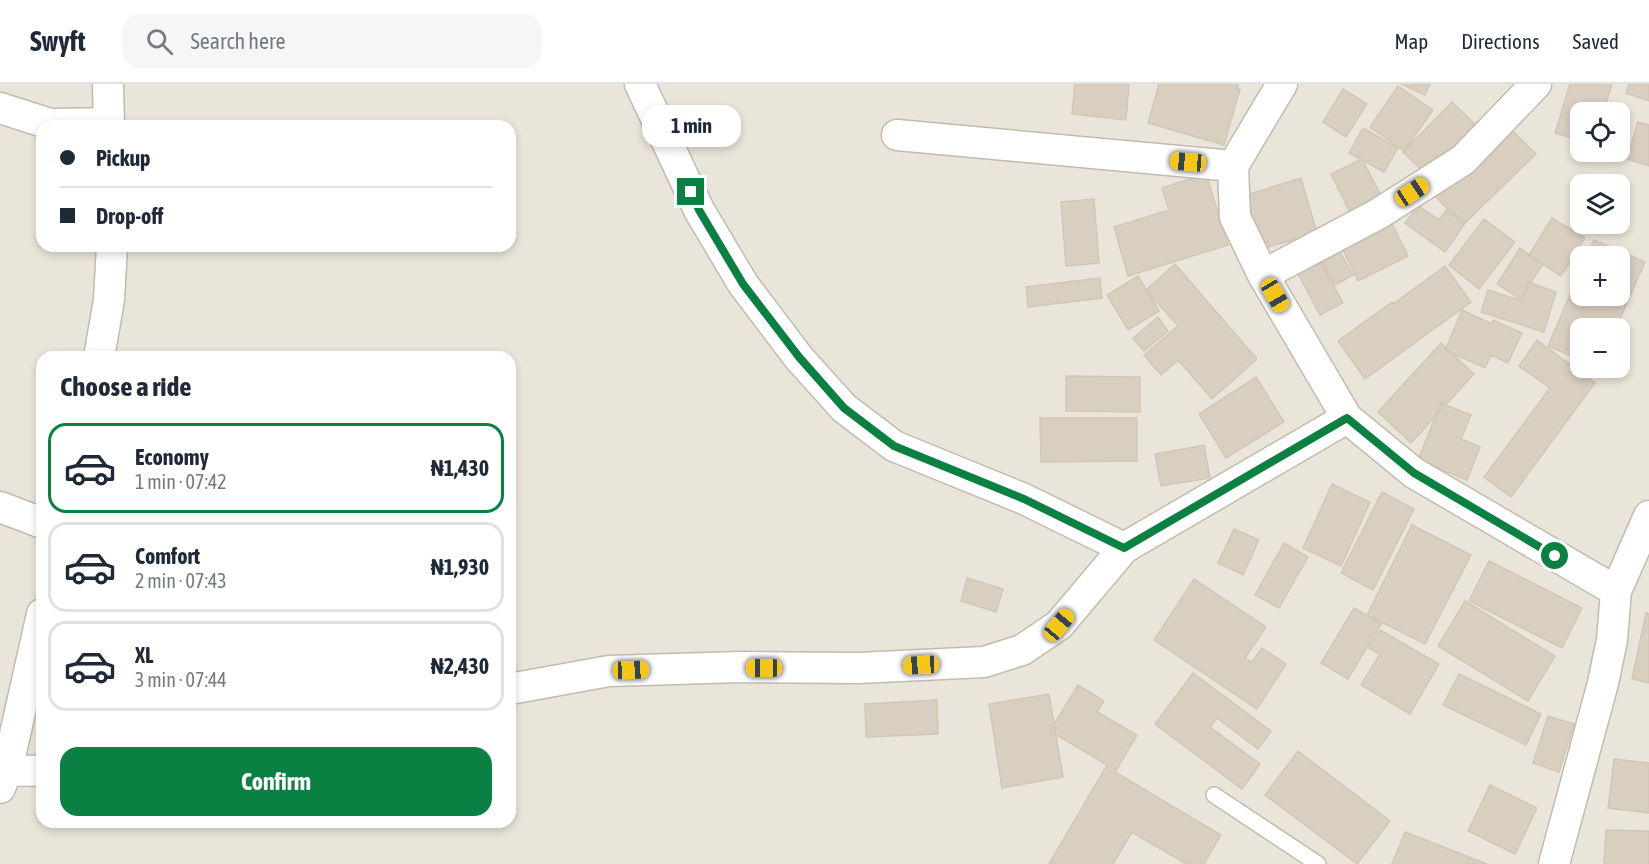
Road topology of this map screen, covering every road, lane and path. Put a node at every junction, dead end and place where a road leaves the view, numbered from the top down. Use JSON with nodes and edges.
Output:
{"nodes":[{"id":1,"x":108,"y":84,"type":"edge"},
{"id":2,"x":640,"y":84,"type":"edge"},
{"id":3,"x":1282,"y":84,"type":"edge"},
{"id":4,"x":1536,"y":84,"type":"edge"},
{"id":5,"x":0,"y":108,"type":"edge"},
{"id":6,"x":38,"y":120,"type":"edge"},
{"id":7,"x":109,"y":120,"type":"edge"},
{"id":8,"x":897,"y":135,"type":"dead end"},
{"id":9,"x":1233,"y":166,"type":"junction"},
{"id":10,"x":112,"y":252,"type":"edge"},
{"id":11,"x":1263,"y":275,"type":"junction"},
{"id":12,"x":100,"y":351,"type":"edge"},
{"id":13,"x":1347,"y":418,"type":"junction"},
{"id":14,"x":0,"y":507,"type":"edge"},
{"id":15,"x":1649,"y":516,"type":"edge"},
{"id":16,"x":36,"y":521,"type":"edge"},
{"id":17,"x":1124,"y":548,"type":"junction"},
{"id":18,"x":1616,"y":591,"type":"junction"},
{"id":19,"x":36,"y":640,"type":"edge"},
{"id":20,"x":516,"y":688,"type":"edge"},
{"id":21,"x":36,"y":772,"type":"edge"},
{"id":22,"x":4,"y":779,"type":"edge"},
{"id":23,"x":1214,"y":795,"type":"dead end"},
{"id":24,"x":1318,"y":864,"type":"edge"},
{"id":25,"x":1554,"y":864,"type":"edge"}],
"edges":[{"from":1,"to":7,"type":"street"},
{"from":2,"to":17,"type":"street"},
{"from":3,"to":9,"type":"street"},
{"from":4,"to":11,"type":"street"},
{"from":5,"to":6,"type":"street"},
{"from":8,"to":9,"type":"street"},
{"from":9,"to":11,"type":"street"},
{"from":10,"to":12,"type":"street"},
{"from":11,"to":13,"type":"street"},
{"from":13,"to":17,"type":"street"},
{"from":13,"to":18,"type":"street"},
{"from":14,"to":16,"type":"street"},
{"from":15,"to":18,"type":"street"},
{"from":17,"to":20,"type":"street"},
{"from":18,"to":25,"type":"street"},
{"from":19,"to":22,"type":"street"},
{"from":21,"to":22,"type":"street"},
{"from":23,"to":24,"type":"lane"}]}
